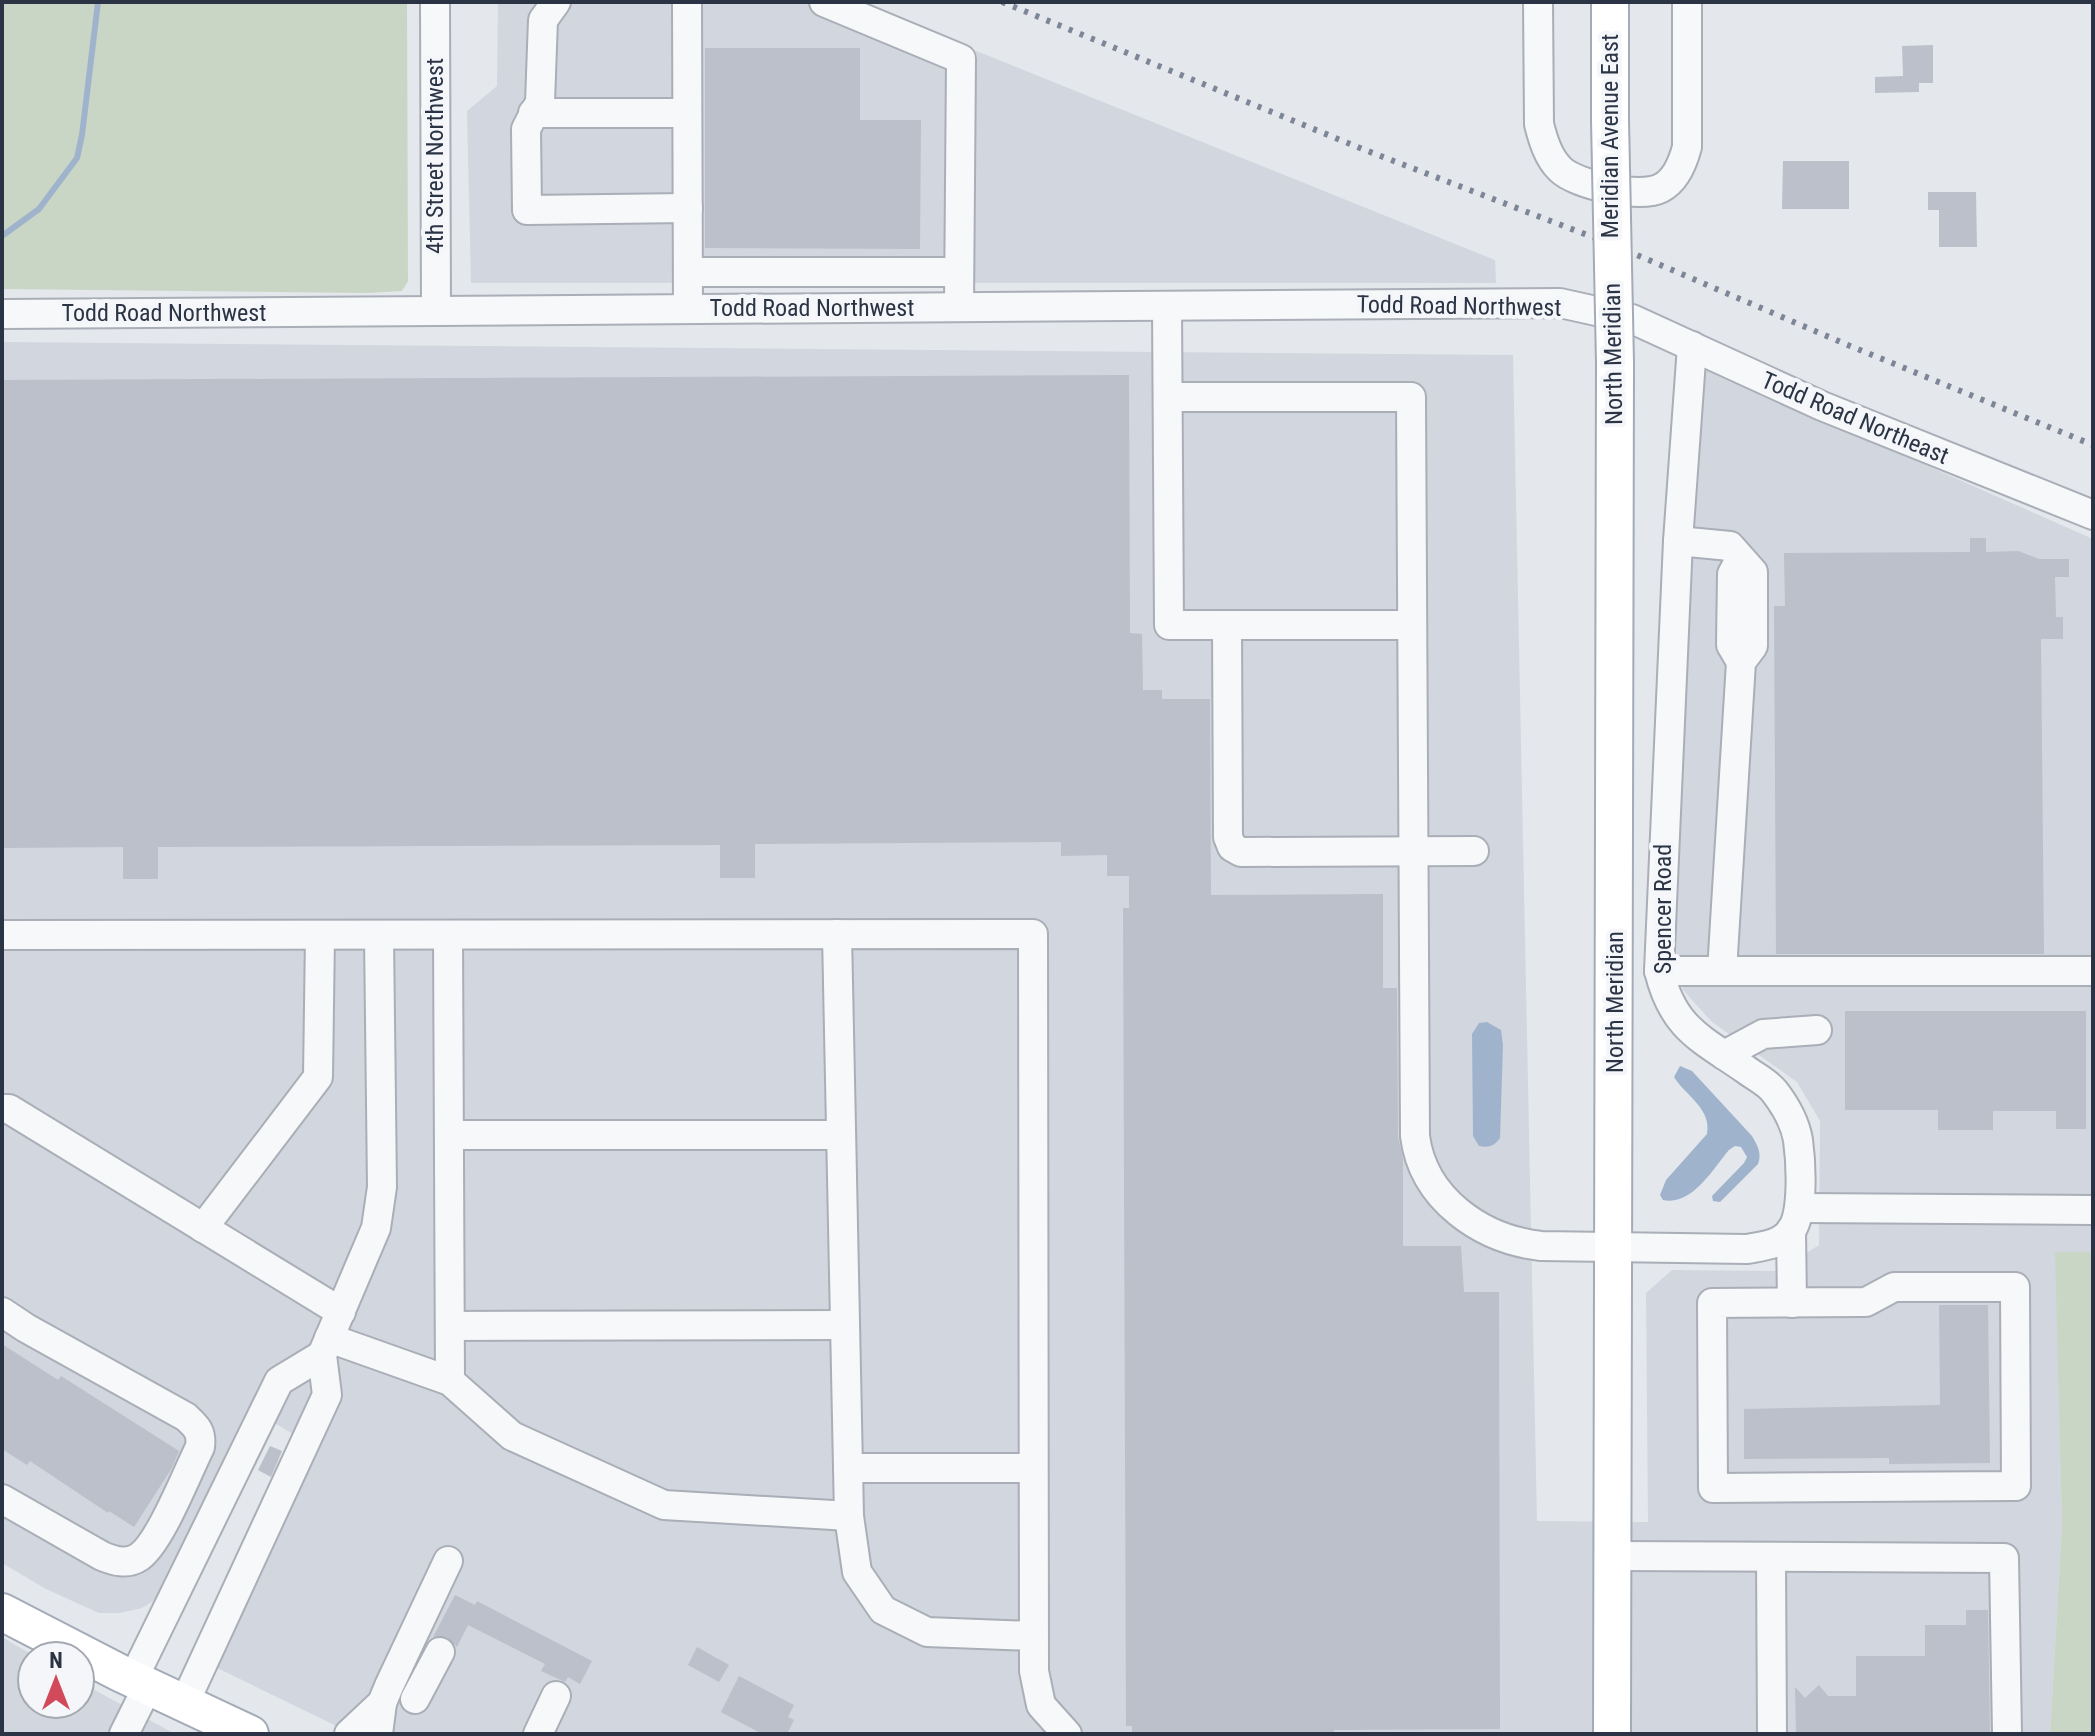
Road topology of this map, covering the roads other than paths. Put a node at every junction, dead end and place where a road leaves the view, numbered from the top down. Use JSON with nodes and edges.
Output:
{"nodes":[{"id":1,"x":435,"y":2,"type":"edge"},
{"id":2,"x":556,"y":2,"type":"edge"},
{"id":3,"x":687,"y":2,"type":"edge"},
{"id":4,"x":824,"y":2,"type":"edge"},
{"id":5,"x":1538,"y":2,"type":"edge"},
{"id":6,"x":1610,"y":2,"type":"edge"},
{"id":7,"x":1687,"y":2,"type":"edge"},
{"id":8,"x":533,"y":113,"type":"junction"},
{"id":9,"x":687,"y":113,"type":"junction"},
{"id":10,"x":688,"y":208,"type":"junction"},
{"id":11,"x":1611,"y":270,"type":"joint"},
{"id":12,"x":688,"y":272,"type":"junction"},
{"id":13,"x":959,"y":272,"type":"junction"},
{"id":14,"x":1167,"y":306,"type":"junction"},
{"id":15,"x":959,"y":307,"type":"junction"},
{"id":16,"x":688,"y":309,"type":"junction"},
{"id":17,"x":436,"y":311,"type":"junction"},
{"id":18,"x":2,"y":314,"type":"edge"},
{"id":19,"x":1620,"y":316,"type":"joint"},
{"id":20,"x":1692,"y":346,"type":"junction"},
{"id":21,"x":1168,"y":397,"type":"junction"},
{"id":22,"x":2093,"y":515,"type":"edge"},
{"id":23,"x":1678,"y":541,"type":"junction"},
{"id":24,"x":1227,"y":625,"type":"junction"},
{"id":25,"x":1412,"y":625,"type":"junction"},
{"id":26,"x":1414,"y":851,"type":"junction"},
{"id":27,"x":1474,"y":851,"type":"dead end"},
{"id":28,"x":837,"y":934,"type":"junction"},
{"id":29,"x":2,"y":935,"type":"edge"},
{"id":30,"x":320,"y":935,"type":"junction"},
{"id":31,"x":379,"y":935,"type":"junction"},
{"id":32,"x":448,"y":935,"type":"junction"},
{"id":33,"x":1659,"y":971,"type":"junction"},
{"id":34,"x":1722,"y":971,"type":"junction"},
{"id":35,"x":2093,"y":971,"type":"edge"},
{"id":36,"x":1817,"y":1030,"type":"dead end"},
{"id":37,"x":1724,"y":1055,"type":"junction"},
{"id":38,"x":2,"y":1109,"type":"edge"},
{"id":39,"x":449,"y":1135,"type":"junction"},
{"id":40,"x":841,"y":1135,"type":"junction"},
{"id":41,"x":2093,"y":1210,"type":"edge"},
{"id":42,"x":1796,"y":1219,"type":"junction"},
{"id":43,"x":203,"y":1228,"type":"junction"},
{"id":44,"x":1613,"y":1247,"type":"junction"},
{"id":45,"x":1792,"y":1303,"type":"junction"},
{"id":46,"x":2,"y":1312,"type":"edge"},
{"id":47,"x":341,"y":1312,"type":"junction"},
{"id":48,"x":845,"y":1325,"type":"junction"},
{"id":49,"x":450,"y":1326,"type":"junction"},
{"id":50,"x":325,"y":1346,"type":"junction"},
{"id":51,"x":450,"y":1381,"type":"junction"},
{"id":52,"x":848,"y":1468,"type":"junction"},
{"id":53,"x":1033,"y":1468,"type":"junction"},
{"id":54,"x":2,"y":1499,"type":"edge"},
{"id":55,"x":849,"y":1516,"type":"junction"},
{"id":56,"x":1613,"y":1556,"type":"junction"},
{"id":57,"x":1771,"y":1557,"type":"junction"},
{"id":58,"x":448,"y":1561,"type":"dead end"},
{"id":59,"x":2,"y":1612,"type":"edge"},
{"id":60,"x":1033,"y":1636,"type":"junction"},
{"id":61,"x":440,"y":1652,"type":"dead end"},
{"id":62,"x":140,"y":1683,"type":"junction"},
{"id":63,"x":556,"y":1696,"type":"dead end"},
{"id":64,"x":415,"y":1699,"type":"dead end"},
{"id":65,"x":382,"y":1703,"type":"junction"},
{"id":66,"x":184,"y":1704,"type":"junction"},
{"id":67,"x":124,"y":1734,"type":"edge"},
{"id":68,"x":250,"y":1734,"type":"edge"},
{"id":69,"x":349,"y":1734,"type":"edge"},
{"id":70,"x":378,"y":1734,"type":"edge"},
{"id":71,"x":538,"y":1734,"type":"edge"},
{"id":72,"x":1067,"y":1734,"type":"edge"},
{"id":73,"x":1612,"y":1734,"type":"edge"},
{"id":74,"x":1772,"y":1734,"type":"edge"},
{"id":75,"x":2007,"y":1734,"type":"edge"}],
"edges":[{"from":1,"to":17,"type":"street","name":"4th Street Northwest"},
{"from":2,"to":8,"type":"street"},
{"from":3,"to":9,"type":"street"},
{"from":4,"to":13,"type":"street"},
{"from":5,"to":7,"type":"street"},
{"from":6,"to":11,"type":"main road","name":"Meridian Avenue East","bridge":true},
{"from":8,"to":9,"type":"street"},
{"from":8,"to":10,"type":"street"},
{"from":9,"to":10,"type":"street"},
{"from":10,"to":12,"type":"street"},
{"from":11,"to":44,"type":"main road","name":"North Meridian","bridge":true},
{"from":12,"to":13,"type":"street"},
{"from":12,"to":16,"type":"street"},
{"from":13,"to":15,"type":"street"},
{"from":14,"to":15,"type":"street","name":"Todd Road Northwest"},
{"from":14,"to":19,"type":"street","name":"Todd Road Northwest"},
{"from":14,"to":21,"type":"street"},
{"from":15,"to":16,"type":"street","name":"Todd Road Northwest"},
{"from":16,"to":17,"type":"street","name":"Todd Road Northwest"},
{"from":17,"to":18,"type":"street","name":"Todd Road Northwest"},
{"from":19,"to":20,"type":"street","name":"Todd Road Northeast"},
{"from":20,"to":22,"type":"street","name":"Todd Road Northeast"},
{"from":20,"to":23,"type":"street","name":"Spencer Road"},
{"from":21,"to":24,"type":"street"},
{"from":21,"to":25,"type":"street"},
{"from":23,"to":33,"type":"street","name":"Spencer Road"},
{"from":23,"to":34,"type":"street"},
{"from":24,"to":25,"type":"street"},
{"from":24,"to":26,"type":"street"},
{"from":25,"to":26,"type":"street"},
{"from":26,"to":27,"type":"street"},
{"from":26,"to":44,"type":"street"},
{"from":28,"to":32,"type":"street"},
{"from":28,"to":40,"type":"street"},
{"from":28,"to":53,"type":"street"},
{"from":29,"to":30,"type":"street"},
{"from":30,"to":31,"type":"street"},
{"from":30,"to":43,"type":"street"},
{"from":31,"to":32,"type":"street"},
{"from":31,"to":47,"type":"street"},
{"from":32,"to":39,"type":"street"},
{"from":33,"to":34,"type":"street"},
{"from":33,"to":37,"type":"street","name":"Spencer Road"},
{"from":34,"to":35,"type":"street"},
{"from":36,"to":37,"type":"street"},
{"from":37,"to":42,"type":"street","name":"Spencer Road"},
{"from":38,"to":43,"type":"street"},
{"from":39,"to":40,"type":"street"},
{"from":39,"to":49,"type":"street"},
{"from":40,"to":48,"type":"street"},
{"from":41,"to":42,"type":"street"},
{"from":42,"to":44,"type":"street"},
{"from":42,"to":45,"type":"street","name":"Spencer Road"},
{"from":43,"to":47,"type":"street"},
{"from":44,"to":56,"type":"main road","name":"North Meridian"},
{"from":45,"to":45,"type":"street"},
{"from":46,"to":54,"type":"street"},
{"from":47,"to":50,"type":"street"},
{"from":48,"to":49,"type":"street"},
{"from":48,"to":52,"type":"street"},
{"from":49,"to":51,"type":"street"},
{"from":50,"to":51,"type":"street"},
{"from":50,"to":62,"type":"street"},
{"from":50,"to":66,"type":"street"},
{"from":51,"to":55,"type":"street"},
{"from":52,"to":53,"type":"street"},
{"from":52,"to":55,"type":"street"},
{"from":53,"to":60,"type":"street"},
{"from":55,"to":60,"type":"street"},
{"from":56,"to":57,"type":"street"},
{"from":56,"to":73,"type":"main road","name":"North Meridian"},
{"from":57,"to":74,"type":"street"},
{"from":57,"to":75,"type":"street"},
{"from":58,"to":65,"type":"street"},
{"from":59,"to":62,"type":"main road"},
{"from":60,"to":72,"type":"street"},
{"from":61,"to":64,"type":"street"},
{"from":62,"to":66,"type":"main road"},
{"from":62,"to":67,"type":"street"},
{"from":63,"to":71,"type":"street"},
{"from":65,"to":69,"type":"street"},
{"from":65,"to":70,"type":"street"},
{"from":66,"to":68,"type":"main road"}]}
